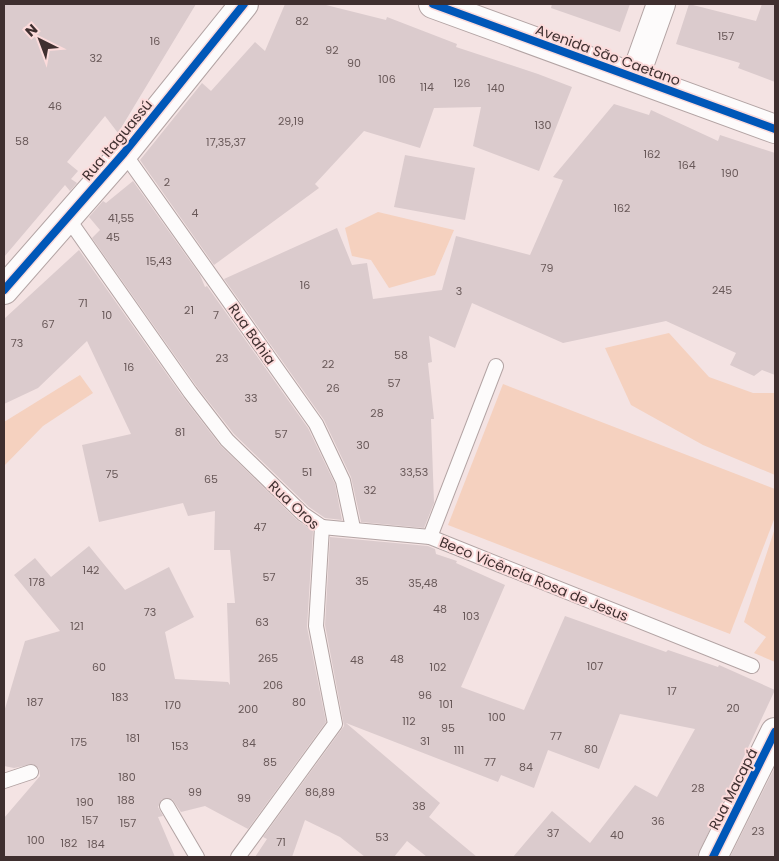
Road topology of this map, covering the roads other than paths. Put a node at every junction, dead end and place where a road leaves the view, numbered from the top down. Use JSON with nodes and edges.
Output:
{"nodes":[{"id":1,"x":244,"y":4,"type":"edge"},
{"id":2,"x":433,"y":4,"type":"edge"},
{"id":3,"x":662,"y":4,"type":"edge"},
{"id":4,"x":635,"y":77,"type":"junction"},
{"id":5,"x":775,"y":129,"type":"edge"},
{"id":6,"x":124,"y":153,"type":"junction"},
{"id":7,"x":67,"y":217,"type":"junction"},
{"id":8,"x":4,"y":290,"type":"edge"},
{"id":9,"x":496,"y":366,"type":"dead end"},
{"id":10,"x":322,"y":526,"type":"junction"},
{"id":11,"x":353,"y":528,"type":"junction"},
{"id":12,"x":430,"y":537,"type":"junction"},
{"id":13,"x":752,"y":666,"type":"dead end"},
{"id":14,"x":775,"y":732,"type":"edge"},
{"id":15,"x":31,"y":772,"type":"dead end"},
{"id":16,"x":4,"y":781,"type":"edge"},
{"id":17,"x":167,"y":806,"type":"dead end"},
{"id":18,"x":197,"y":857,"type":"edge"},
{"id":19,"x":238,"y":857,"type":"edge"},
{"id":20,"x":713,"y":857,"type":"edge"}],
"edges":[{"from":1,"to":6,"type":"street","name":"Rua Itaguassú"},
{"from":2,"to":4,"type":"street","name":"Avenida São Caetano"},
{"from":3,"to":4,"type":"street"},
{"from":4,"to":5,"type":"street","name":"Avenida São Caetano"},
{"from":6,"to":7,"type":"street","name":"Rua Itaguassú"},
{"from":6,"to":11,"type":"lane","name":"Rua Bahia"},
{"from":7,"to":8,"type":"street","name":"Rua Itaguassú"},
{"from":7,"to":10,"type":"lane","name":"Rua Oros"},
{"from":9,"to":12,"type":"lane","name":"Beco Vicência Rosa de Jesus"},
{"from":10,"to":11,"type":"lane"},
{"from":10,"to":19,"type":"lane","name":"Rua Oros"},
{"from":11,"to":12,"type":"lane"},
{"from":12,"to":13,"type":"lane","name":"Beco Vicência Rosa de Jesus"},
{"from":14,"to":20,"type":"street","name":"Rua Macapá"},
{"from":15,"to":16,"type":"lane"},
{"from":17,"to":18,"type":"lane"}]}
